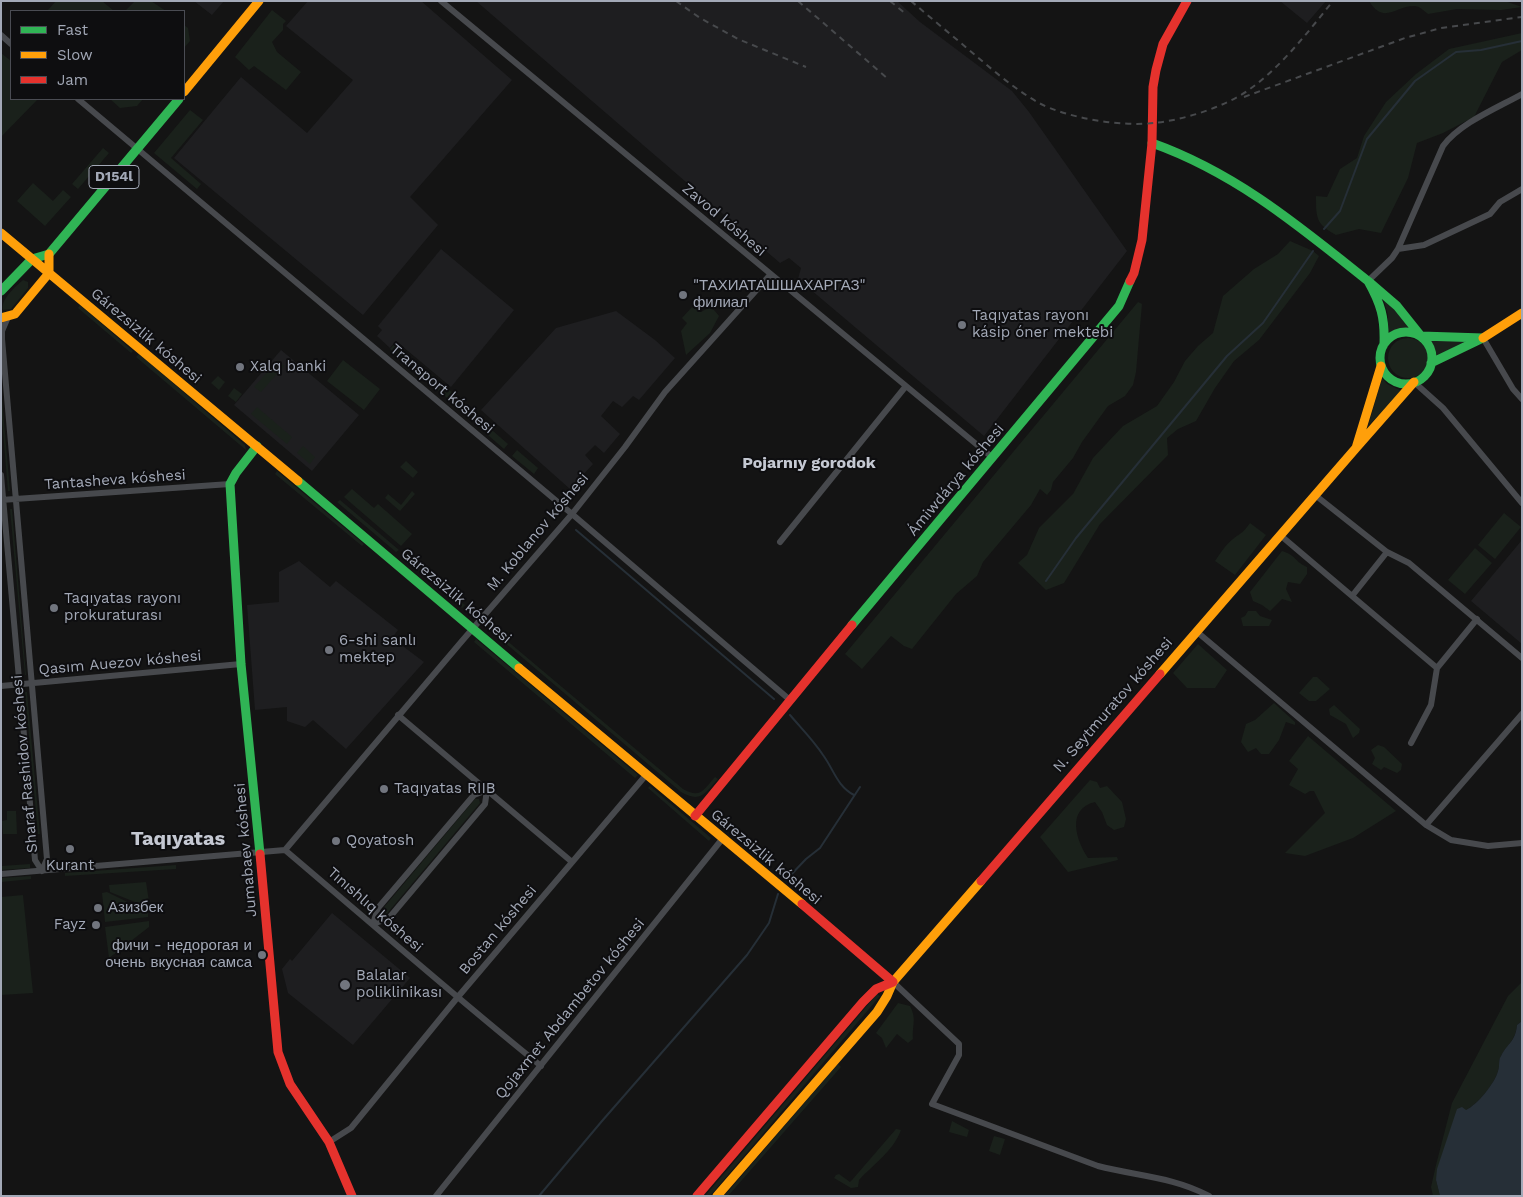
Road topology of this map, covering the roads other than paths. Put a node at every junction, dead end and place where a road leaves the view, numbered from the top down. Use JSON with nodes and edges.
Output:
{"nodes":[{"id":1,"x":259,"y":1,"type":"edge"},
{"id":2,"x":441,"y":1,"type":"edge"},
{"id":3,"x":1187,"y":1,"type":"edge"},
{"id":4,"x":185,"y":91,"type":"edge"},
{"id":5,"x":1522,"y":94,"type":"edge"},
{"id":6,"x":79,"y":100,"type":"edge"},
{"id":7,"x":177,"y":100,"type":"edge"},
{"id":8,"x":1152,"y":143,"type":"junction"},
{"id":9,"x":138,"y":148,"type":"junction"},
{"id":10,"x":1522,"y":190,"type":"edge"},
{"id":11,"x":1,"y":233,"type":"edge"},
{"id":12,"x":1398,"y":249,"type":"junction"},
{"id":13,"x":49,"y":254,"type":"junction"},
{"id":14,"x":32,"y":258,"type":"junction"},
{"id":15,"x":49,"y":274,"type":"junction"},
{"id":16,"x":770,"y":275,"type":"junction"},
{"id":17,"x":1368,"y":281,"type":"junction"},
{"id":18,"x":1,"y":291,"type":"edge"},
{"id":19,"x":1522,"y":313,"type":"edge"},
{"id":20,"x":5,"y":318,"type":"edge"},
{"id":21,"x":1421,"y":336,"type":"junction"},
{"id":22,"x":1483,"y":338,"type":"junction"},
{"id":23,"x":1384,"y":344,"type":"junction"},
{"id":24,"x":1431,"y":363,"type":"junction"},
{"id":25,"x":1381,"y":366,"type":"junction"},
{"id":26,"x":1414,"y":382,"type":"junction"},
{"id":27,"x":906,"y":386,"type":"junction"},
{"id":28,"x":1522,"y":399,"type":"edge"},
{"id":29,"x":257,"y":446,"type":"junction"},
{"id":30,"x":1356,"y":448,"type":"junction"},
{"id":31,"x":992,"y":458,"type":"junction"},
{"id":32,"x":1,"y":475,"type":"edge"},
{"id":33,"x":230,"y":484,"type":"junction"},
{"id":34,"x":1315,"y":495,"type":"junction"},
{"id":35,"x":16,"y":499,"type":"junction"},
{"id":36,"x":2,"y":500,"type":"edge"},
{"id":37,"x":1522,"y":503,"type":"edge"},
{"id":38,"x":572,"y":514,"type":"junction"},
{"id":39,"x":1280,"y":534,"type":"junction"},
{"id":40,"x":780,"y":542,"type":"dead end"},
{"id":41,"x":1387,"y":552,"type":"junction"},
{"id":42,"x":1352,"y":596,"type":"junction"},
{"id":43,"x":1477,"y":619,"type":"junction"},
{"id":44,"x":472,"y":628,"type":"junction"},
{"id":45,"x":1196,"y":631,"type":"junction"},
{"id":46,"x":1522,"y":658,"type":"edge"},
{"id":47,"x":241,"y":664,"type":"junction"},
{"id":48,"x":1437,"y":668,"type":"junction"},
{"id":49,"x":32,"y":683,"type":"junction"},
{"id":50,"x":20,"y":684,"type":"junction"},
{"id":51,"x":1,"y":686,"type":"edge"},
{"id":52,"x":790,"y":700,"type":"junction"},
{"id":53,"x":1522,"y":714,"type":"edge"},
{"id":54,"x":398,"y":715,"type":"junction"},
{"id":55,"x":1411,"y":743,"type":"dead end"},
{"id":56,"x":646,"y":775,"type":"junction"},
{"id":57,"x":487,"y":790,"type":"junction"},
{"id":58,"x":696,"y":816,"type":"junction"},
{"id":59,"x":1426,"y":825,"type":"junction"},
{"id":60,"x":723,"y":838,"type":"junction"},
{"id":61,"x":1522,"y":843,"type":"edge"},
{"id":62,"x":285,"y":850,"type":"junction"},
{"id":63,"x":260,"y":853,"type":"junction"},
{"id":64,"x":572,"y":862,"type":"junction"},
{"id":65,"x":42,"y":871,"type":"junction"},
{"id":66,"x":1,"y":874,"type":"edge"},
{"id":67,"x":373,"y":924,"type":"junction"},
{"id":68,"x":893,"y":982,"type":"junction"},
{"id":69,"x":457,"y":998,"type":"junction"},
{"id":70,"x":541,"y":1066,"type":"junction"},
{"id":71,"x":329,"y":1142,"type":"junction"},
{"id":72,"x":352,"y":1196,"type":"edge"},
{"id":73,"x":436,"y":1196,"type":"edge"},
{"id":74,"x":697,"y":1196,"type":"edge"},
{"id":75,"x":717,"y":1196,"type":"edge"},
{"id":76,"x":1209,"y":1196,"type":"edge"}],
"edges":[{"from":1,"to":4,"type":"street"},
{"from":2,"to":16,"type":"street","name":"Zavod kóshesi"},
{"from":3,"to":8,"type":"street","name":"Ámiwdárya kóshesi"},
{"from":5,"to":12,"type":"street"},
{"from":6,"to":9,"type":"street","name":"Transport kóshesi"},
{"from":7,"to":9,"type":"street","number":"D154l"},
{"from":8,"to":17,"type":"street"},
{"from":8,"to":31,"type":"street","name":"Ámiwdárya kóshesi"},
{"from":9,"to":13,"type":"street","number":"D154l"},
{"from":9,"to":38,"type":"street","name":"Transport kóshesi"},
{"from":10,"to":12,"type":"street"},
{"from":11,"to":14,"type":"street","name":"Gárezsizlik kóshesi"},
{"from":12,"to":17,"type":"street"},
{"from":13,"to":14,"type":"street"},
{"from":13,"to":15,"type":"street"},
{"from":14,"to":15,"type":"street","name":"Gárezsizlik kóshesi"},
{"from":14,"to":18,"type":"street"},
{"from":15,"to":20,"type":"street"},
{"from":15,"to":29,"type":"street","name":"Gárezsizlik kóshesi"},
{"from":16,"to":27,"type":"street","name":"Zavod kóshesi"},
{"from":16,"to":38,"type":"street","name":"M. Koblanov kóshesi"},
{"from":17,"to":21,"type":"street"},
{"from":17,"to":23,"type":"street"},
{"from":19,"to":22,"type":"street"},
{"from":20,"to":35,"type":"street","name":"Sharaf Rashidov kóshesi"},
{"from":21,"to":22,"type":"street"},
{"from":21,"to":23,"type":"street"},
{"from":21,"to":24,"type":"street"},
{"from":22,"to":24,"type":"street"},
{"from":22,"to":28,"type":"street"},
{"from":23,"to":25,"type":"street"},
{"from":24,"to":26,"type":"street"},
{"from":25,"to":26,"type":"street"},
{"from":25,"to":30,"type":"street"},
{"from":26,"to":30,"type":"street","name":"N. Seytmuratov kóshesi"},
{"from":26,"to":37,"type":"street"},
{"from":27,"to":31,"type":"street","name":"Zavod kóshesi"},
{"from":27,"to":40,"type":"street"},
{"from":29,"to":33,"type":"street"},
{"from":29,"to":44,"type":"street","name":"Gárezsizlik kóshesi"},
{"from":30,"to":34,"type":"street","name":"N. Seytmuratov kóshesi"},
{"from":31,"to":52,"type":"street","name":"Ámiwdárya kóshesi"},
{"from":32,"to":36,"type":"street","name":"Sharaf Rashidov kóshesi"},
{"from":33,"to":35,"type":"street","name":"Tantasheva kóshesi"},
{"from":33,"to":47,"type":"street","name":"Jumabaev kóshesi"},
{"from":34,"to":39,"type":"street","name":"N. Seytmuratov kóshesi"},
{"from":34,"to":41,"type":"street"},
{"from":35,"to":36,"type":"street","name":"Tantasheva kóshesi"},
{"from":35,"to":49,"type":"street","name":"Sharaf Rashidov kóshesi"},
{"from":36,"to":50,"type":"street","name":"Sharaf Rashidov kóshesi"},
{"from":38,"to":44,"type":"street","name":"M. Koblanov kóshesi"},
{"from":38,"to":52,"type":"street","name":"Transport kóshesi"},
{"from":39,"to":42,"type":"street"},
{"from":39,"to":45,"type":"street","name":"N. Seytmuratov kóshesi"},
{"from":41,"to":42,"type":"street"},
{"from":41,"to":43,"type":"street"},
{"from":42,"to":48,"type":"street"},
{"from":43,"to":46,"type":"street"},
{"from":43,"to":48,"type":"street"},
{"from":44,"to":54,"type":"street","name":"M. Koblanov kóshesi"},
{"from":44,"to":56,"type":"street","name":"Gárezsizlik kóshesi"},
{"from":45,"to":59,"type":"street"},
{"from":45,"to":68,"type":"street","name":"N. Seytmuratov kóshesi"},
{"from":47,"to":49,"type":"street","name":"Qasım Auezov kóshesi"},
{"from":47,"to":63,"type":"street","name":"Jumabaev kóshesi"},
{"from":48,"to":55,"type":"street"},
{"from":49,"to":50,"type":"street","name":"Qasım Auezov kóshesi"},
{"from":49,"to":65,"type":"street","name":"Sharaf Rashidov kóshesi"},
{"from":50,"to":51,"type":"street","name":"Qasım Auezov kóshesi"},
{"from":50,"to":65,"type":"street","name":"Sharaf Rashidov kóshesi"},
{"from":52,"to":58,"type":"street","name":"Ámiwdárya kóshesi"},
{"from":53,"to":59,"type":"street"},
{"from":54,"to":57,"type":"street"},
{"from":54,"to":62,"type":"street","name":"M. Koblanov kóshesi"},
{"from":56,"to":58,"type":"street","name":"Gárezsizlik kóshesi"},
{"from":56,"to":64,"type":"street","name":"Bostan kóshesi"},
{"from":57,"to":64,"type":"street"},
{"from":57,"to":67,"type":"street"},
{"from":57,"to":67,"type":"street"},
{"from":58,"to":60,"type":"street","name":"Gárezsizlik kóshesi"},
{"from":59,"to":61,"type":"street"},
{"from":60,"to":68,"type":"street","name":"Gárezsizlik kóshesi"},
{"from":60,"to":70,"type":"street","name":"Qojaxmet Abdambetov kóshesi"},
{"from":62,"to":63,"type":"street"},
{"from":62,"to":67,"type":"street","name":"Tınıshlıq kóshesi"},
{"from":63,"to":65,"type":"street"},
{"from":63,"to":71,"type":"street","name":"Jumabaev kóshesi"},
{"from":64,"to":69,"type":"street","name":"Bostan kóshesi"},
{"from":65,"to":66,"type":"street"},
{"from":67,"to":69,"type":"street","name":"Tınıshlıq kóshesi"},
{"from":68,"to":74,"type":"street"},
{"from":68,"to":75,"type":"street"},
{"from":68,"to":76,"type":"street"},
{"from":69,"to":70,"type":"street","name":"Tınıshlıq kóshesi"},
{"from":69,"to":71,"type":"street","name":"Bostan kóshesi"},
{"from":70,"to":73,"type":"street","name":"Qojaxmet Abdambetov kóshesi"},
{"from":71,"to":72,"type":"street","name":"Jumabaev kóshesi"}]}
